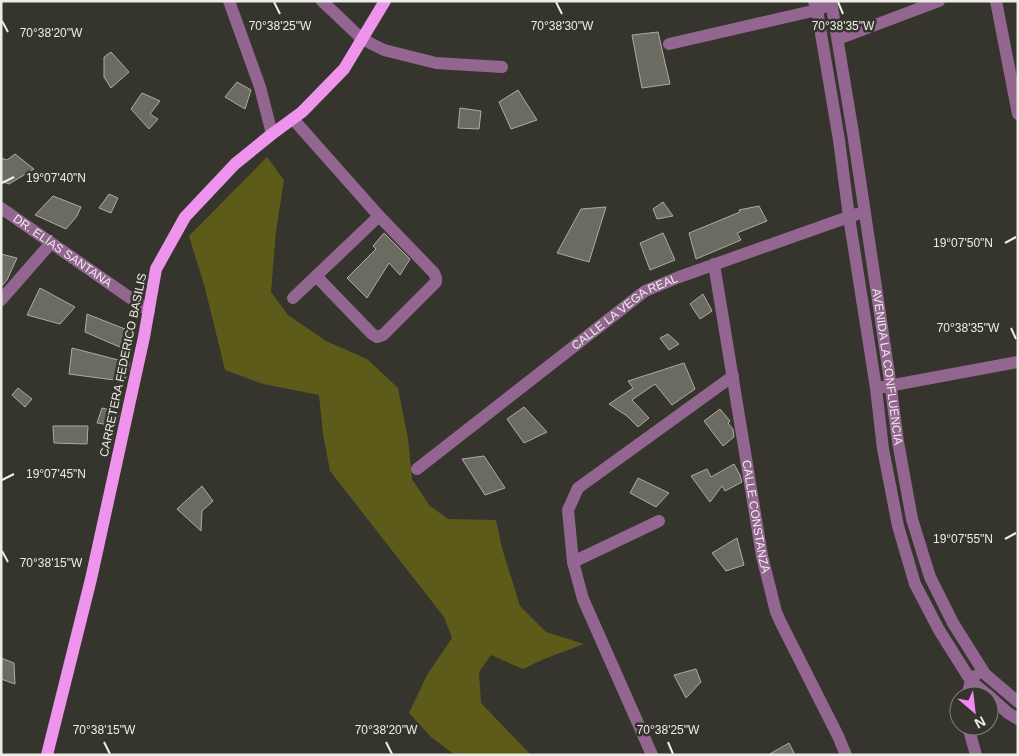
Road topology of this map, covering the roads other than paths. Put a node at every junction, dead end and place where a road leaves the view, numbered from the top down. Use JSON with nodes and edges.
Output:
{"nodes":[{"id":1,"x":229,"y":1,"type":"edge"},
{"id":2,"x":322,"y":1,"type":"edge"},
{"id":3,"x":385,"y":1,"type":"edge"},
{"id":4,"x":939,"y":1,"type":"edge"},
{"id":5,"x":996,"y":1,"type":"edge"},
{"id":6,"x":831,"y":2,"type":"edge"},
{"id":7,"x":816,"y":6,"type":"edge"},
{"id":8,"x":362,"y":39,"type":"junction"},
{"id":9,"x":838,"y":39,"type":"junction"},
{"id":10,"x":669,"y":44,"type":"dead end"},
{"id":11,"x":502,"y":67,"type":"dead end"},
{"id":12,"x":1018,"y":114,"type":"edge"},
{"id":13,"x":293,"y":119,"type":"junction"},
{"id":14,"x":272,"y":134,"type":"junction"},
{"id":15,"x":1,"y":208,"type":"edge"},
{"id":16,"x":864,"y":211,"type":"junction"},
{"id":17,"x":379,"y":216,"type":"junction"},
{"id":18,"x":849,"y":217,"type":"junction"},
{"id":19,"x":51,"y":243,"type":"junction"},
{"id":20,"x":714,"y":264,"type":"junction"},
{"id":21,"x":316,"y":276,"type":"junction"},
{"id":22,"x":293,"y":298,"type":"dead end"},
{"id":23,"x":1,"y":300,"type":"edge"},
{"id":24,"x":149,"y":311,"type":"junction"},
{"id":25,"x":1018,"y":362,"type":"edge"},
{"id":26,"x":733,"y":376,"type":"junction"},
{"id":27,"x":890,"y":385,"type":"junction"},
{"id":28,"x":876,"y":388,"type":"junction"},
{"id":29,"x":417,"y":469,"type":"dead end"},
{"id":30,"x":659,"y":521,"type":"dead end"},
{"id":31,"x":573,"y":562,"type":"junction"},
{"id":32,"x":982,"y":669,"type":"junction"},
{"id":33,"x":971,"y":681,"type":"junction"},
{"id":34,"x":970,"y":686,"type":"edge"},
{"id":35,"x":977,"y":686,"type":"edge"},
{"id":36,"x":1018,"y":702,"type":"edge"},
{"id":37,"x":999,"y":705,"type":"edge"},
{"id":38,"x":1018,"y":719,"type":"edge"},
{"id":39,"x":971,"y":736,"type":"edge"},
{"id":40,"x":47,"y":755,"type":"edge"},
{"id":41,"x":652,"y":755,"type":"edge"},
{"id":42,"x":846,"y":755,"type":"edge"},
{"id":43,"x":976,"y":755,"type":"edge"}],
"edges":[{"from":1,"to":14,"type":"street"},
{"from":2,"to":8,"type":"street"},
{"from":3,"to":8,"type":"main road","name":"CARRETERA FEDERICO BASILIS"},
{"from":4,"to":9,"type":"street"},
{"from":5,"to":12,"type":"street"},
{"from":6,"to":7,"type":"street"},
{"from":6,"to":9,"type":"street","name":"AVENIDA LA CONFLUENCIA"},
{"from":7,"to":10,"type":"street"},
{"from":7,"to":18,"type":"street","name":"AVENIDA LA CONFLUENCIA"},
{"from":8,"to":11,"type":"street"},
{"from":8,"to":13,"type":"main road","name":"CARRETERA FEDERICO BASILIS"},
{"from":9,"to":16,"type":"street","name":"AVENIDA LA CONFLUENCIA"},
{"from":13,"to":14,"type":"main road","name":"CARRETERA FEDERICO BASILIS"},
{"from":13,"to":17,"type":"street"},
{"from":14,"to":24,"type":"main road","name":"CARRETERA FEDERICO BASILIS"},
{"from":15,"to":19,"type":"street","name":"DR. ELÍAS SANTANA"},
{"from":16,"to":18,"type":"street","name":"CALLE LA VEGA REAL"},
{"from":16,"to":27,"type":"street","name":"AVENIDA LA CONFLUENCIA"},
{"from":17,"to":21,"type":"street"},
{"from":17,"to":21,"type":"street"},
{"from":18,"to":20,"type":"street","name":"CALLE LA VEGA REAL"},
{"from":18,"to":28,"type":"street","name":"AVENIDA LA CONFLUENCIA"},
{"from":19,"to":23,"type":"street"},
{"from":19,"to":24,"type":"street","name":"DR. ELÍAS SANTANA"},
{"from":20,"to":26,"type":"street","name":"CALLE CONSTANZA"},
{"from":20,"to":29,"type":"street","name":"CALLE LA VEGA REAL"},
{"from":21,"to":22,"type":"street"},
{"from":24,"to":40,"type":"main road","name":"CARRETERA FEDERICO BASILIS"},
{"from":25,"to":27,"type":"street"},
{"from":26,"to":31,"type":"street"},
{"from":26,"to":42,"type":"street","name":"CALLE CONSTANZA"},
{"from":27,"to":28,"type":"street"},
{"from":27,"to":32,"type":"street","name":"AVENIDA LA CONFLUENCIA"},
{"from":28,"to":33,"type":"street","name":"AVENIDA LA CONFLUENCIA"},
{"from":30,"to":31,"type":"street"},
{"from":31,"to":41,"type":"street"},
{"from":32,"to":33,"type":"street"},
{"from":32,"to":36,"type":"street","name":"AVENIDA LA CONFLUENCIA"},
{"from":33,"to":34,"type":"street"},
{"from":33,"to":35,"type":"street","name":"AVENIDA LA CONFLUENCIA"},
{"from":37,"to":38,"type":"street","name":"AVENIDA LA CONFLUENCIA"},
{"from":39,"to":43,"type":"street"}]}
